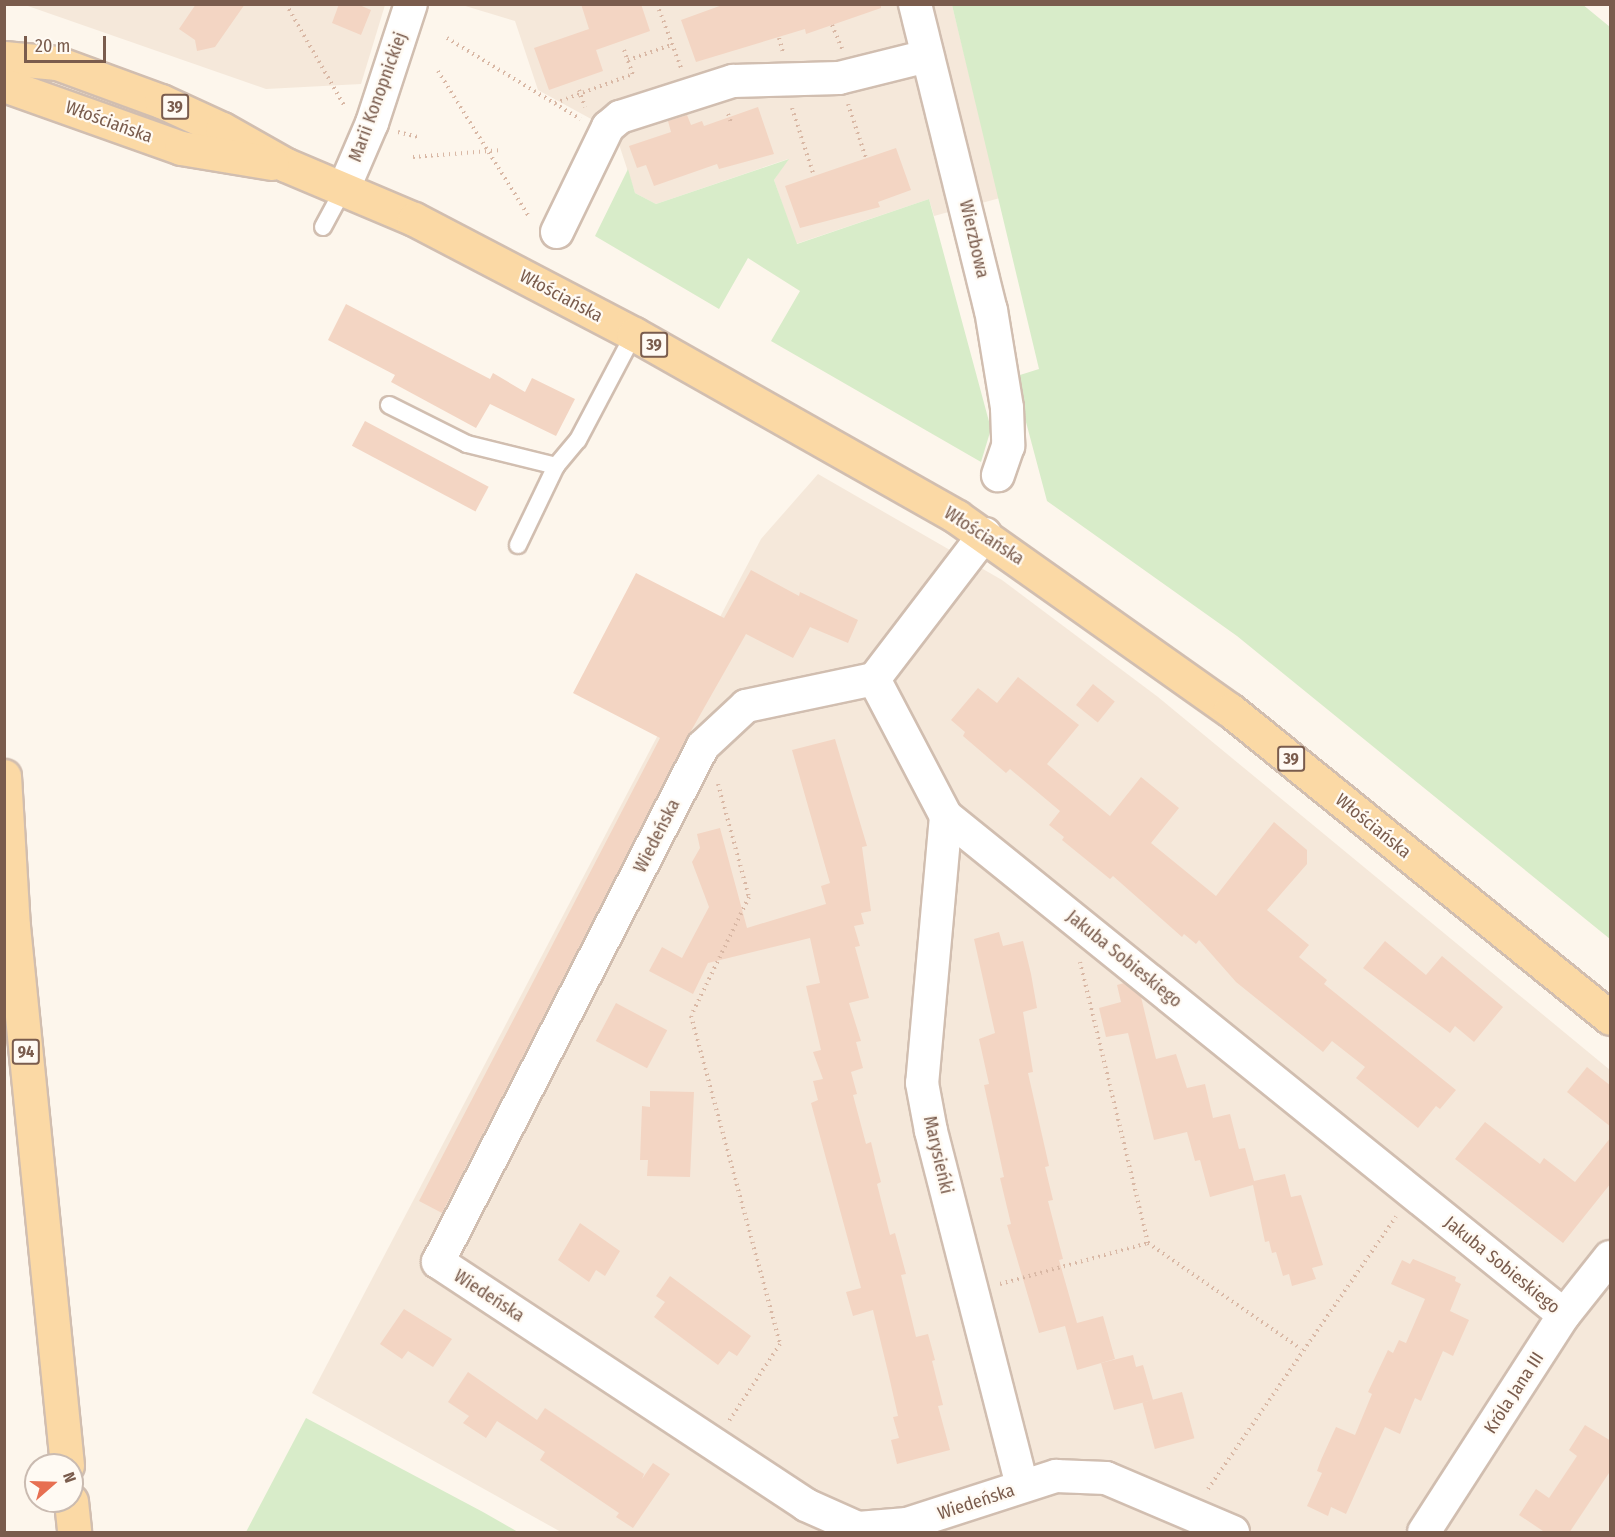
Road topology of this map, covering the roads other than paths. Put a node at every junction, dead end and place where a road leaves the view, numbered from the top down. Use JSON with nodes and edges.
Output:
{"nodes":[{"id":1,"x":411,"y":4,"type":"edge"},
{"id":2,"x":915,"y":4,"type":"edge"},
{"id":3,"x":4,"y":36,"type":"edge"},
{"id":4,"x":927,"y":56,"type":"junction"},
{"id":5,"x":4,"y":58,"type":"edge"},
{"id":6,"x":57,"y":63,"type":"junction"},
{"id":7,"x":4,"y":85,"type":"edge"},
{"id":8,"x":51,"y":100,"type":"junction"},
{"id":9,"x":4,"y":108,"type":"edge"},
{"id":10,"x":286,"y":165,"type":"junction"},
{"id":11,"x":344,"y":188,"type":"junction"},
{"id":12,"x":323,"y":227,"type":"dead end"},
{"id":13,"x":545,"y":227,"type":"road end"},
{"id":14,"x":634,"y":334,"type":"junction"},
{"id":15,"x":389,"y":405,"type":"dead end"},
{"id":16,"x":556,"y":466,"type":"junction"},
{"id":17,"x":998,"y":475,"type":"dead end"},
{"id":18,"x":985,"y":534,"type":"junction"},
{"id":19,"x":518,"y":545,"type":"dead end"},
{"id":20,"x":874,"y":679,"type":"junction"},
{"id":21,"x":4,"y":776,"type":"edge"},
{"id":22,"x":946,"y":816,"type":"junction"},
{"id":23,"x":4,"y":891,"type":"edge"},
{"id":24,"x":13,"y":926,"type":"junction"},
{"id":25,"x":1611,"y":1018,"type":"edge"},
{"id":26,"x":1611,"y":1257,"type":"edge"},
{"id":27,"x":1564,"y":1315,"type":"junction"},
{"id":28,"x":66,"y":1453,"type":"edge"},
{"id":29,"x":1022,"y":1486,"type":"junction"},
{"id":30,"x":72,"y":1513,"type":"edge"},
{"id":31,"x":74,"y":1533,"type":"edge"},
{"id":32,"x":1233,"y":1533,"type":"edge"},
{"id":33,"x":1424,"y":1533,"type":"edge"}],
"edges":[{"from":1,"to":11,"type":"street","name":"Marii Konopnickiej"},
{"from":2,"to":4,"type":"street","name":"Wierzbowa"},
{"from":3,"to":6,"type":"main road"},
{"from":4,"to":13,"type":"street"},
{"from":4,"to":17,"type":"street","name":"Wierzbowa"},
{"from":5,"to":6,"type":"main road","name":"Włościańska","number":"39"},
{"from":6,"to":10,"type":"main road","name":"Włościańska","number":"39"},
{"from":7,"to":8,"type":"main road","name":"Włościańska","number":"39"},
{"from":8,"to":9,"type":"main road"},
{"from":8,"to":10,"type":"main road","name":"Włościańska","number":"39"},
{"from":10,"to":11,"type":"main road","name":"Włościańska","number":"39"},
{"from":11,"to":12,"type":"lane"},
{"from":11,"to":14,"type":"main road","name":"Włościańska","number":"39"},
{"from":14,"to":16,"type":"lane"},
{"from":14,"to":18,"type":"main road","name":"Włościańska","number":"39"},
{"from":15,"to":16,"type":"lane"},
{"from":16,"to":19,"type":"lane"},
{"from":18,"to":20,"type":"street"},
{"from":18,"to":25,"type":"main road","name":"Włościańska","number":"39"},
{"from":20,"to":22,"type":"street","name":"Jakuba Sobieskiego"},
{"from":20,"to":29,"type":"street","name":"Wiedeńska"},
{"from":21,"to":24,"type":"main road","number":"94"},
{"from":22,"to":27,"type":"street","name":"Jakuba Sobieskiego"},
{"from":22,"to":29,"type":"street","name":"Marysieńki"},
{"from":23,"to":24,"type":"main road","number":"94"},
{"from":24,"to":28,"type":"main road","number":"94"},
{"from":26,"to":27,"type":"street","name":"Króla Jana III"},
{"from":27,"to":33,"type":"street","name":"Króla Jana III"},
{"from":29,"to":32,"type":"street","name":"Wiedeńska"},
{"from":30,"to":31,"type":"main road"}]}
